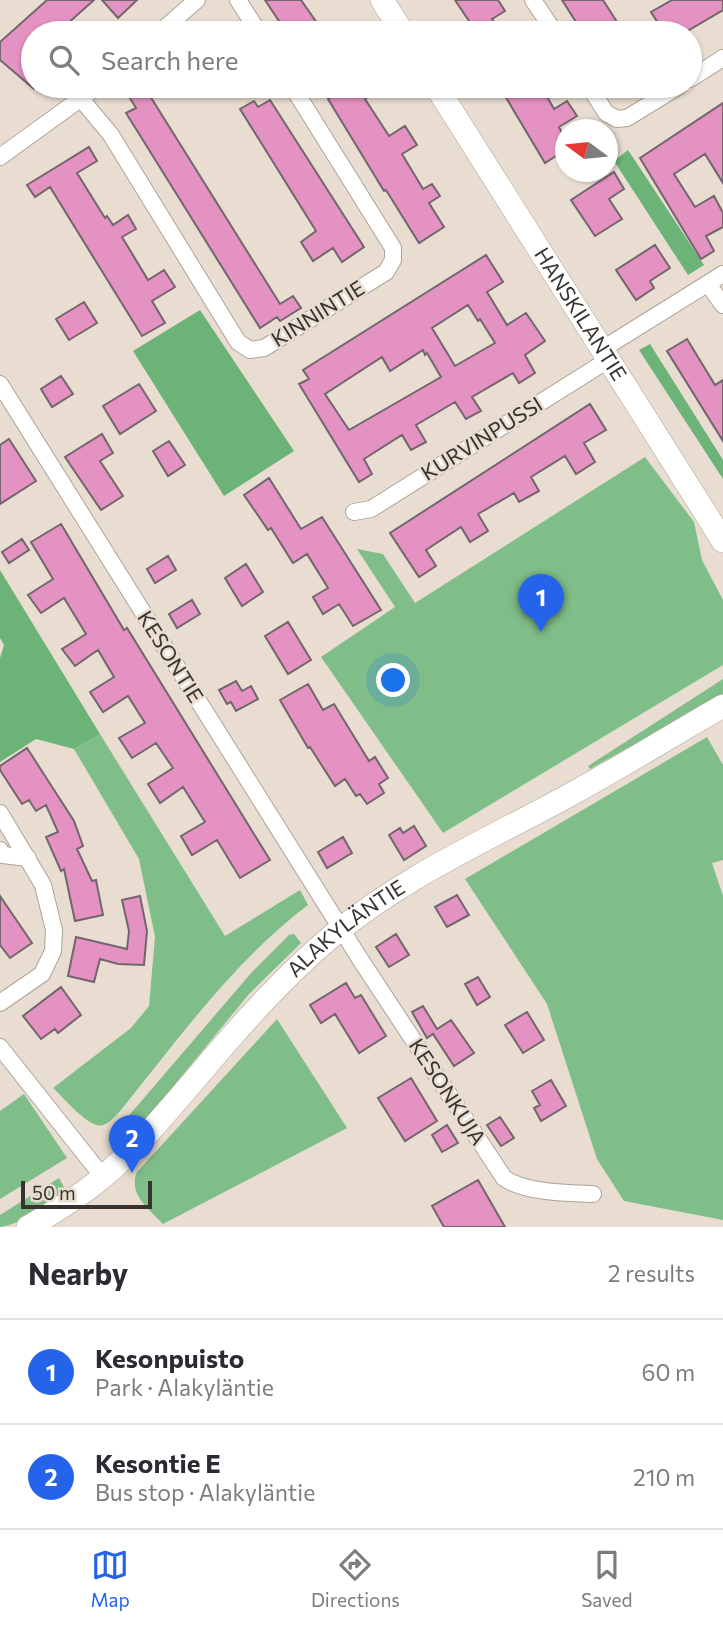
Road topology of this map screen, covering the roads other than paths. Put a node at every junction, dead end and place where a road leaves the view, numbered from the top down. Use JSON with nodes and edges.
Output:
{"nodes":[{"id":1,"x":197,"y":0,"type":"edge"},
{"id":2,"x":238,"y":0,"type":"edge"},
{"id":3,"x":382,"y":0,"type":"edge"},
{"id":4,"x":533,"y":0,"type":"edge"},
{"id":5,"x":173,"y":21,"type":"edge"},
{"id":6,"x":251,"y":21,"type":"edge"},
{"id":7,"x":395,"y":21,"type":"edge"},
{"id":8,"x":547,"y":21,"type":"edge"},
{"id":9,"x":723,"y":58,"type":"edge"},
{"id":10,"x":702,"y":71,"type":"edge"},
{"id":11,"x":84,"y":98,"type":"edge"},
{"id":12,"x":299,"y":98,"type":"edge"},
{"id":13,"x":444,"y":98,"type":"edge"},
{"id":14,"x":597,"y":98,"type":"edge"},
{"id":15,"x":660,"y":98,"type":"edge"},
{"id":16,"x":82,"y":100,"type":"junction"},
{"id":17,"x":0,"y":157,"type":"edge"},
{"id":18,"x":723,"y":274,"type":"edge"},
{"id":19,"x":708,"y":284,"type":"junction"},
{"id":20,"x":723,"y":305,"type":"edge"},
{"id":21,"x":605,"y":355,"type":"junction"},
{"id":22,"x":0,"y":384,"type":"edge"},
{"id":23,"x":354,"y":512,"type":"dead end"},
{"id":24,"x":723,"y":541,"type":"edge"},
{"id":25,"x":723,"y":706,"type":"edge"},
{"id":26,"x":0,"y":813,"type":"edge"},
{"id":27,"x":0,"y":850,"type":"edge"},
{"id":28,"x":28,"y":858,"type":"junction"},
{"id":29,"x":341,"y":929,"type":"junction"},
{"id":30,"x":0,"y":1003,"type":"edge"},
{"id":31,"x":0,"y":1047,"type":"edge"},
{"id":32,"x":103,"y":1177,"type":"junction"},
{"id":33,"x":593,"y":1194,"type":"dead end"},
{"id":34,"x":28,"y":1227,"type":"edge"}],
"edges":[{"from":1,"to":5,"type":"street"},
{"from":2,"to":6,"type":"street"},
{"from":3,"to":7,"type":"street"},
{"from":4,"to":8,"type":"street"},
{"from":9,"to":10,"type":"street"},
{"from":11,"to":16,"type":"street"},
{"from":12,"to":16,"type":"street","name":"KINNINTIE"},
{"from":13,"to":21,"type":"street","name":"HANSKILANTIE"},
{"from":14,"to":15,"type":"street"},
{"from":16,"to":17,"type":"street"},
{"from":18,"to":19,"type":"street","name":"KURVINPUSSI"},
{"from":19,"to":20,"type":"street"},
{"from":19,"to":21,"type":"street","name":"KURVINPUSSI"},
{"from":21,"to":23,"type":"street","name":"KURVINPUSSI"},
{"from":21,"to":24,"type":"street","name":"HANSKILANTIE"},
{"from":22,"to":29,"type":"street","name":"KESONTIE"},
{"from":25,"to":29,"type":"street","name":"ALAKYLÄNTIE"},
{"from":26,"to":28,"type":"street"},
{"from":27,"to":28,"type":"street"},
{"from":28,"to":30,"type":"street"},
{"from":29,"to":32,"type":"street","name":"ALAKYLÄNTIE"},
{"from":29,"to":33,"type":"street","name":"KESONKUJA"},
{"from":31,"to":32,"type":"street"},
{"from":32,"to":34,"type":"street","name":"ALAKYLÄNTIE"}]}
